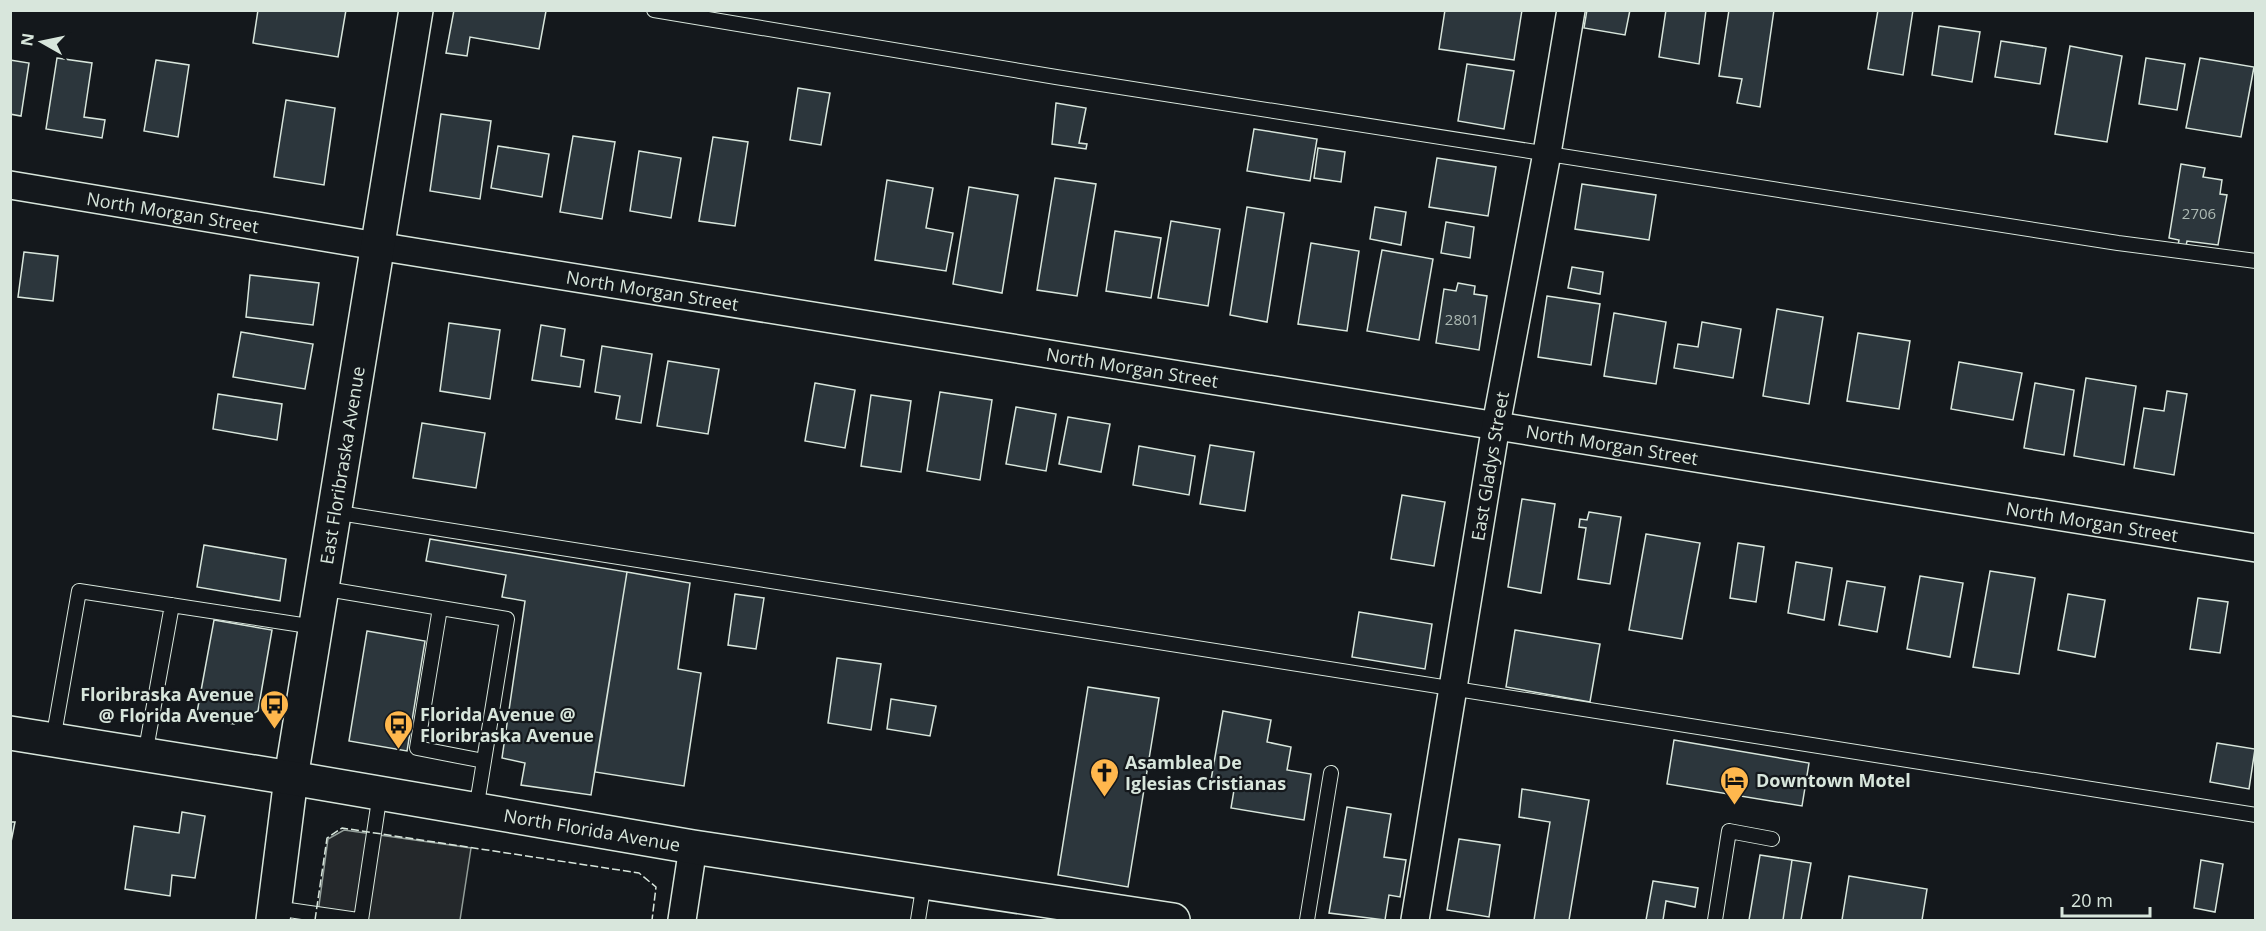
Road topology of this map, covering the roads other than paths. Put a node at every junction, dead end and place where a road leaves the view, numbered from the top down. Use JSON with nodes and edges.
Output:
{"nodes":[{"id":1,"x":416,"y":10,"type":"edge"},
{"id":2,"x":654,"y":10,"type":"edge"},
{"id":3,"x":1571,"y":10,"type":"edge"},
{"id":4,"x":1547,"y":153,"type":"junction"},
{"id":5,"x":10,"y":185,"type":"edge"},
{"id":6,"x":377,"y":246,"type":"junction"},
{"id":7,"x":2256,"y":261,"type":"edge"},
{"id":8,"x":1496,"y":425,"type":"junction"},
{"id":9,"x":333,"y":512,"type":"junction"},
{"id":10,"x":2256,"y":548,"type":"edge"},
{"id":11,"x":321,"y":588,"type":"junction"},
{"id":12,"x":172,"y":605,"type":"junction"},
{"id":13,"x":440,"y":608,"type":"junction"},
{"id":14,"x":315,"y":627,"type":"junction"},
{"id":15,"x":1454,"y":688,"type":"junction"},
{"id":16,"x":10,"y":733,"type":"edge"},
{"id":17,"x":53,"y":740,"type":"junction"},
{"id":18,"x":145,"y":755,"type":"junction"},
{"id":19,"x":484,"y":761,"type":"junction"},
{"id":20,"x":1330,"y":772,"type":"dead end"},
{"id":21,"x":291,"y":778,"type":"junction"},
{"id":22,"x":380,"y":794,"type":"junction"},
{"id":23,"x":476,"y":810,"type":"junction"},
{"id":24,"x":2256,"y":815,"type":"edge"},
{"id":25,"x":1772,"y":839,"type":"dead end"},
{"id":26,"x":693,"y":848,"type":"junction"},
{"id":27,"x":924,"y":882,"type":"junction"},
{"id":28,"x":274,"y":914,"type":"edge"},
{"id":29,"x":1156,"y":919,"type":"edge"},
{"id":30,"x":359,"y":921,"type":"edge"},
{"id":31,"x":682,"y":921,"type":"edge"},
{"id":32,"x":918,"y":921,"type":"edge"},
{"id":33,"x":1307,"y":921,"type":"edge"},
{"id":34,"x":1415,"y":921,"type":"edge"},
{"id":35,"x":1715,"y":921,"type":"edge"}],
"edges":[{"from":1,"to":6,"type":"main road","name":"East Floribraska Avenue"},
{"from":2,"to":4,"type":"lane"},
{"from":3,"to":4,"type":"street","name":"East Gladys Street"},
{"from":4,"to":7,"type":"lane"},
{"from":4,"to":8,"type":"street","name":"East Gladys Street"},
{"from":5,"to":6,"type":"street","name":"North Morgan Street"},
{"from":6,"to":8,"type":"street","name":"North Morgan Street"},
{"from":6,"to":9,"type":"main road","name":"East Floribraska Avenue"},
{"from":8,"to":10,"type":"street","name":"North Morgan Street"},
{"from":8,"to":15,"type":"street","name":"East Gladys Street"},
{"from":9,"to":11,"type":"main road","name":"East Floribraska Avenue"},
{"from":9,"to":15,"type":"lane"},
{"from":11,"to":13,"type":"lane"},
{"from":11,"to":14,"type":"main road","name":"East Floribraska Avenue"},
{"from":12,"to":14,"type":"lane"},
{"from":12,"to":17,"type":"lane"},
{"from":12,"to":18,"type":"lane"},
{"from":13,"to":19,"type":"lane"},
{"from":13,"to":19,"type":"lane"},
{"from":14,"to":21,"type":"main road","name":"East Floribraska Avenue"},
{"from":15,"to":24,"type":"lane"},
{"from":15,"to":34,"type":"street","name":"East Gladys Street"},
{"from":16,"to":17,"type":"main road","name":"North Florida Avenue"},
{"from":17,"to":18,"type":"main road","name":"North Florida Avenue"},
{"from":18,"to":21,"type":"main road","name":"North Florida Avenue"},
{"from":19,"to":23,"type":"lane"},
{"from":20,"to":33,"type":"lane"},
{"from":21,"to":22,"type":"main road","name":"North Florida Avenue"},
{"from":21,"to":28,"type":"main road","name":"East Floribraska Avenue"},
{"from":22,"to":23,"type":"main road","name":"North Florida Avenue"},
{"from":22,"to":30,"type":"lane"},
{"from":23,"to":26,"type":"main road","name":"North Florida Avenue"},
{"from":25,"to":35,"type":"lane"},
{"from":26,"to":27,"type":"main road","name":"North Florida Avenue"},
{"from":26,"to":31,"type":"street"},
{"from":27,"to":29,"type":"main road","name":"North Florida Avenue"},
{"from":27,"to":32,"type":"lane"},
{"from":28,"to":30,"type":"lane"}]}
